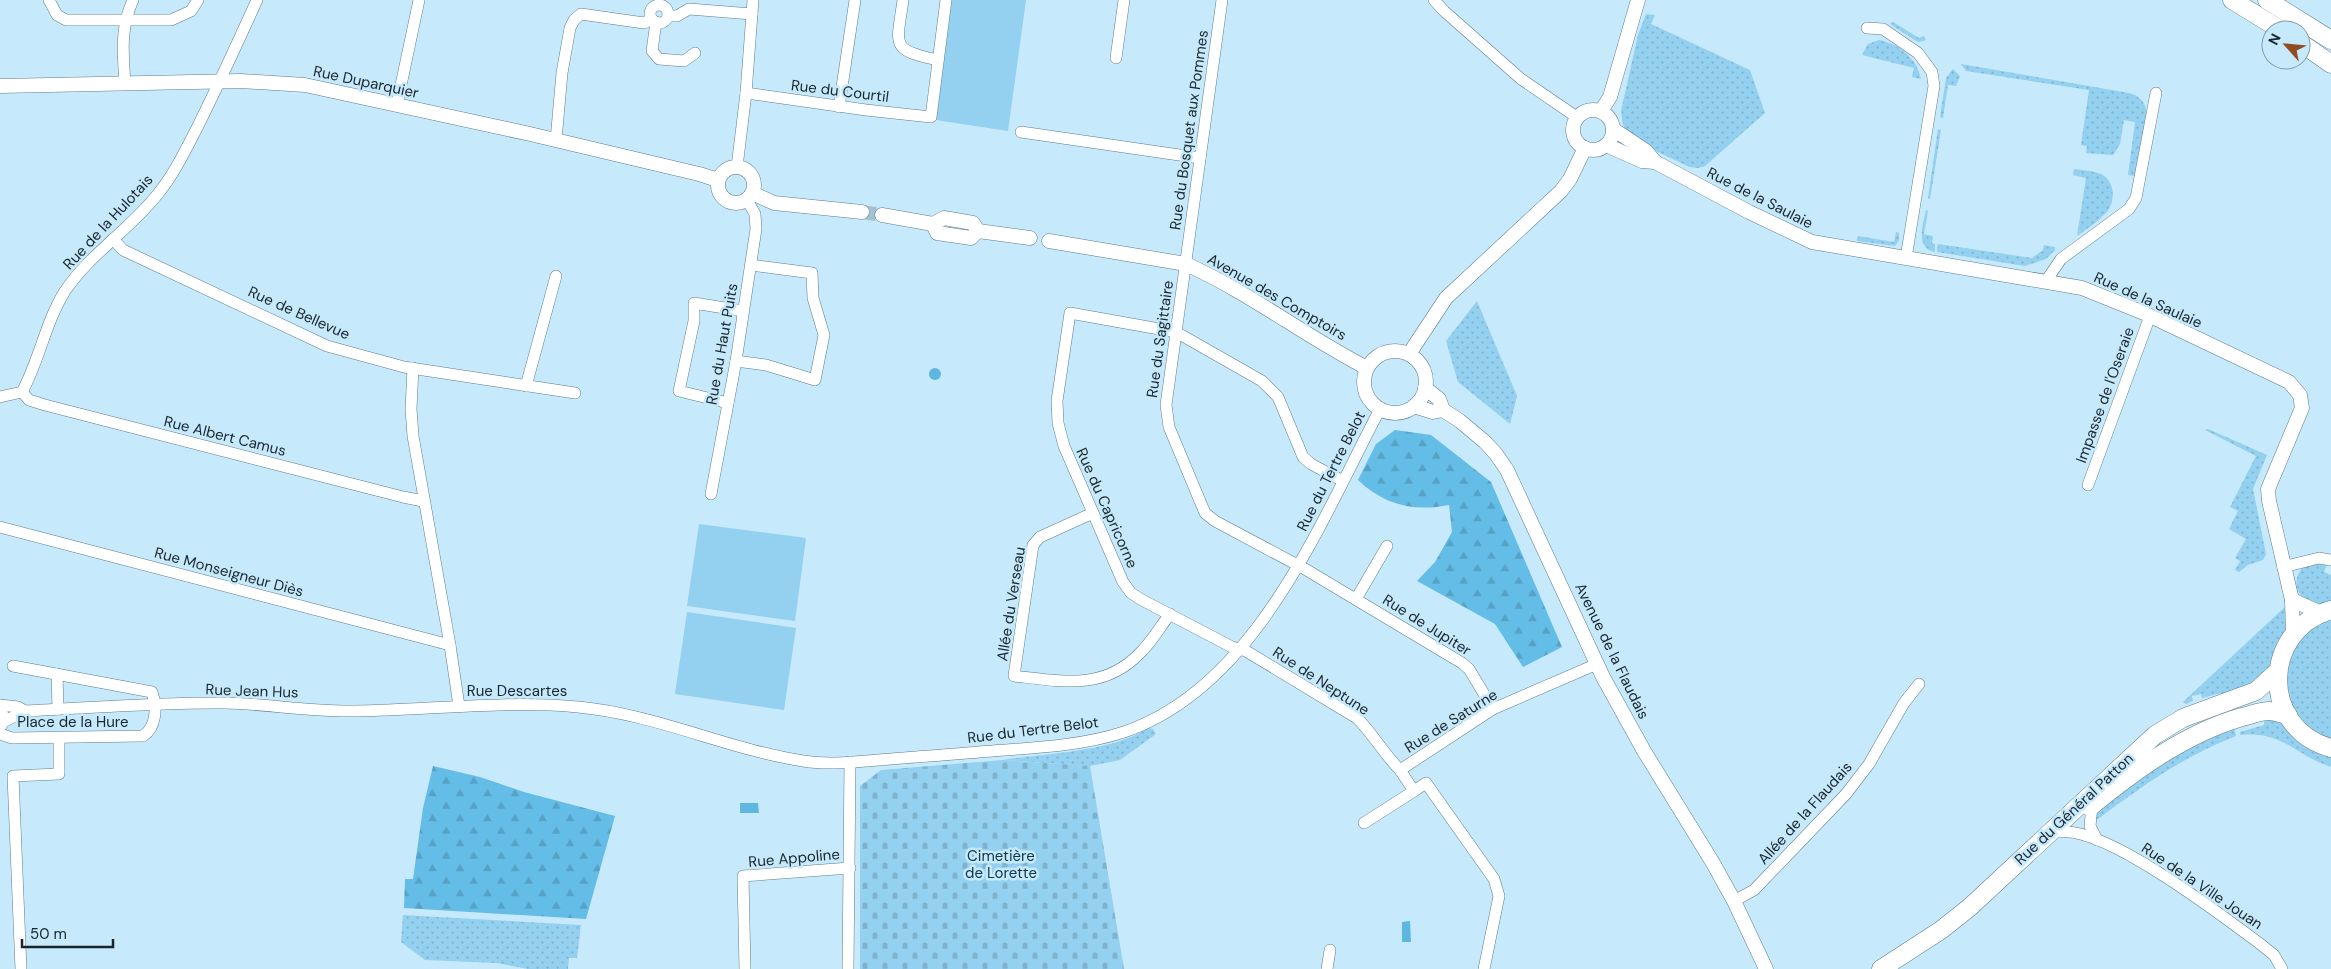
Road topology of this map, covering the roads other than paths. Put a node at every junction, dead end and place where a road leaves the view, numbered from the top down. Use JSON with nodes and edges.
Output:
{"nodes":[{"id":1,"x":49,"y":0,"type":"edge"},
{"id":2,"x":133,"y":0,"type":"edge"},
{"id":3,"x":198,"y":0,"type":"edge"},
{"id":4,"x":257,"y":0,"type":"edge"},
{"id":5,"x":419,"y":0,"type":"edge"},
{"id":6,"x":753,"y":0,"type":"edge"},
{"id":7,"x":855,"y":0,"type":"edge"},
{"id":8,"x":903,"y":0,"type":"edge"},
{"id":9,"x":946,"y":0,"type":"edge"},
{"id":10,"x":1124,"y":0,"type":"edge"},
{"id":11,"x":1222,"y":0,"type":"edge"},
{"id":12,"x":1434,"y":0,"type":"edge"},
{"id":13,"x":1638,"y":0,"type":"edge"},
{"id":14,"x":2232,"y":0,"type":"edge"},
{"id":15,"x":2267,"y":0,"type":"edge"},
{"id":16,"x":663,"y":2,"type":"edge"},
{"id":17,"x":752,"y":14,"type":"junction"},
{"id":18,"x":668,"y":16,"type":"junction"},
{"id":19,"x":125,"y":20,"type":"junction"},
{"id":20,"x":2265,"y":20,"type":"edge"},
{"id":21,"x":654,"y":21,"type":"junction"},
{"id":22,"x":1868,"y":28,"type":"dead end"},
{"id":23,"x":2331,"y":40,"type":"edge"},
{"id":24,"x":2311,"y":51,"type":"edge"},
{"id":25,"x":695,"y":53,"type":"dead end"},
{"id":26,"x":1116,"y":58,"type":"dead end"},
{"id":27,"x":938,"y":60,"type":"junction"},
{"id":28,"x":2331,"y":64,"type":"edge"},
{"id":29,"x":219,"y":82,"type":"junction"},
{"id":30,"x":125,"y":84,"type":"junction"},
{"id":31,"x":0,"y":86,"type":"edge"},
{"id":32,"x":746,"y":93,"type":"junction"},
{"id":33,"x":2156,"y":93,"type":"dead end"},
{"id":34,"x":396,"y":104,"type":"junction"},
{"id":35,"x":839,"y":106,"type":"junction"},
{"id":36,"x":1601,"y":112,"type":"junction"},
{"id":37,"x":1578,"y":118,"type":"junction"},
{"id":38,"x":1614,"y":129,"type":"junction"},
{"id":39,"x":1021,"y":132,"type":"dead end"},
{"id":40,"x":556,"y":140,"type":"junction"},
{"id":41,"x":1606,"y":145,"type":"junction"},
{"id":42,"x":1585,"y":148,"type":"junction"},
{"id":43,"x":1200,"y":158,"type":"junction"},
{"id":44,"x":1655,"y":162,"type":"junction"},
{"id":45,"x":737,"y":167,"type":"junction"},
{"id":46,"x":718,"y":180,"type":"junction"},
{"id":47,"x":750,"y":197,"type":"junction"},
{"id":48,"x":862,"y":212,"type":"tunnel mouth"},
{"id":49,"x":882,"y":215,"type":"tunnel mouth"},
{"id":50,"x":1030,"y":238,"type":"dead end"},
{"id":51,"x":113,"y":239,"type":"junction"},
{"id":52,"x":1049,"y":241,"type":"dead end"},
{"id":53,"x":1906,"y":258,"type":"junction"},
{"id":54,"x":1186,"y":264,"type":"junction"},
{"id":55,"x":751,"y":265,"type":"junction"},
{"id":56,"x":556,"y":276,"type":"dead end"},
{"id":57,"x":2046,"y":281,"type":"junction"},
{"id":58,"x":743,"y":311,"type":"junction"},
{"id":59,"x":2150,"y":316,"type":"junction"},
{"id":60,"x":1176,"y":332,"type":"junction"},
{"id":61,"x":1409,"y":354,"type":"junction"},
{"id":62,"x":736,"y":361,"type":"junction"},
{"id":63,"x":413,"y":368,"type":"junction"},
{"id":64,"x":1367,"y":368,"type":"junction"},
{"id":65,"x":526,"y":386,"type":"junction"},
{"id":66,"x":1425,"y":388,"type":"junction"},
{"id":67,"x":22,"y":392,"type":"junction"},
{"id":68,"x":575,"y":393,"type":"dead end"},
{"id":69,"x":0,"y":397,"type":"edge"},
{"id":70,"x":728,"y":402,"type":"junction"},
{"id":71,"x":1414,"y":406,"type":"junction"},
{"id":72,"x":1380,"y":409,"type":"junction"},
{"id":73,"x":1442,"y":410,"type":"junction"},
{"id":74,"x":1343,"y":480,"type":"junction"},
{"id":75,"x":2088,"y":484,"type":"dead end"},
{"id":76,"x":711,"y":494,"type":"dead end"},
{"id":77,"x":423,"y":501,"type":"junction"},
{"id":78,"x":1093,"y":514,"type":"junction"},
{"id":79,"x":0,"y":528,"type":"edge"},
{"id":80,"x":1387,"y":546,"type":"dead end"},
{"id":81,"x":2331,"y":560,"type":"edge"},
{"id":82,"x":1299,"y":566,"type":"junction"},
{"id":83,"x":2283,"y":567,"type":"junction"},
{"id":84,"x":1356,"y":599,"type":"junction"},
{"id":85,"x":2292,"y":600,"type":"junction"},
{"id":86,"x":2326,"y":611,"type":"edge"},
{"id":87,"x":1170,"y":614,"type":"junction"},
{"id":88,"x":2293,"y":635,"type":"junction"},
{"id":89,"x":450,"y":645,"type":"junction"},
{"id":90,"x":1239,"y":649,"type":"junction"},
{"id":91,"x":1597,"y":664,"type":"junction"},
{"id":92,"x":13,"y":666,"type":"dead end"},
{"id":93,"x":2278,"y":671,"type":"junction"},
{"id":94,"x":57,"y":674,"type":"junction"},
{"id":95,"x":1919,"y":684,"type":"dead end"},
{"id":96,"x":0,"y":705,"type":"edge"},
{"id":97,"x":154,"y":706,"type":"junction"},
{"id":98,"x":459,"y":706,"type":"junction"},
{"id":99,"x":58,"y":709,"type":"junction"},
{"id":100,"x":1492,"y":709,"type":"junction"},
{"id":101,"x":25,"y":711,"type":"junction"},
{"id":102,"x":2288,"y":715,"type":"junction"},
{"id":103,"x":0,"y":723,"type":"edge"},
{"id":104,"x":59,"y":743,"type":"dead end"},
{"id":105,"x":2331,"y":748,"type":"edge"},
{"id":106,"x":850,"y":762,"type":"junction"},
{"id":107,"x":1400,"y":770,"type":"junction"},
{"id":108,"x":1414,"y":791,"type":"junction"},
{"id":109,"x":2092,"y":806,"type":"junction"},
{"id":110,"x":1364,"y":823,"type":"dead end"},
{"id":111,"x":2062,"y":832,"type":"junction"},
{"id":112,"x":2097,"y":840,"type":"junction"},
{"id":113,"x":850,"y":868,"type":"junction"},
{"id":114,"x":1734,"y":901,"type":"junction"},
{"id":115,"x":1742,"y":918,"type":"junction"},
{"id":116,"x":1330,"y":950,"type":"dead end"},
{"id":117,"x":21,"y":969,"type":"edge"},
{"id":118,"x":745,"y":969,"type":"edge"},
{"id":119,"x":848,"y":969,"type":"edge"},
{"id":120,"x":1327,"y":969,"type":"edge"},
{"id":121,"x":1484,"y":969,"type":"edge"},
{"id":122,"x":1758,"y":969,"type":"edge"},
{"id":123,"x":1766,"y":969,"type":"edge"},
{"id":124,"x":1881,"y":969,"type":"edge"},
{"id":125,"x":1899,"y":969,"type":"edge"},
{"id":126,"x":2282,"y":969,"type":"edge"}],
"edges":[{"from":1,"to":19,"type":"street"},
{"from":2,"to":19,"type":"street"},
{"from":3,"to":19,"type":"street"},
{"from":4,"to":29,"type":"street","name":"Rue de la Hulotais"},
{"from":5,"to":34,"type":"street"},
{"from":6,"to":17,"type":"street"},
{"from":7,"to":35,"type":"street"},
{"from":8,"to":27,"type":"street"},
{"from":9,"to":27,"type":"street"},
{"from":10,"to":26,"type":"street"},
{"from":11,"to":43,"type":"street","name":"Rue du Bosquet aux Pommes"},
{"from":12,"to":37,"type":"street"},
{"from":13,"to":36,"type":"street"},
{"from":14,"to":20,"type":"main road"},
{"from":15,"to":23,"type":"main road"},
{"from":16,"to":18,"type":"street"},
{"from":16,"to":21,"type":"street"},
{"from":17,"to":18,"type":"street"},
{"from":17,"to":32,"type":"street"},
{"from":18,"to":21,"type":"street"},
{"from":19,"to":30,"type":"street"},
{"from":21,"to":25,"type":"street"},
{"from":21,"to":40,"type":"street"},
{"from":22,"to":53,"type":"street"},
{"from":24,"to":28,"type":"main road"},
{"from":27,"to":35,"type":"street","name":"Rue du Courtil"},
{"from":29,"to":30,"type":"street","name":"Rue Duparquier"},
{"from":29,"to":34,"type":"street","name":"Rue Duparquier"},
{"from":29,"to":51,"type":"street","name":"Rue de la Hulotais"},
{"from":30,"to":31,"type":"street","name":"Rue Duparquier"},
{"from":32,"to":35,"type":"street","name":"Rue du Courtil"},
{"from":32,"to":45,"type":"street"},
{"from":33,"to":57,"type":"street"},
{"from":34,"to":40,"type":"street","name":"Rue Duparquier"},
{"from":36,"to":37,"type":"street"},
{"from":36,"to":38,"type":"street"},
{"from":37,"to":42,"type":"street"},
{"from":38,"to":41,"type":"street"},
{"from":38,"to":44,"type":"street","name":"Rue de la Saulaie"},
{"from":39,"to":43,"type":"street"},
{"from":40,"to":46,"type":"street","name":"Rue Duparquier"},
{"from":41,"to":42,"type":"street"},
{"from":41,"to":44,"type":"street","name":"Rue de la Saulaie"},
{"from":42,"to":61,"type":"street"},
{"from":43,"to":54,"type":"street","name":"Rue du Bosquet aux Pommes"},
{"from":44,"to":53,"type":"street","name":"Rue de la Saulaie"},
{"from":45,"to":46,"type":"street"},
{"from":45,"to":47,"type":"street"},
{"from":46,"to":47,"type":"street"},
{"from":47,"to":48,"type":"street"},
{"from":47,"to":55,"type":"street","name":"Rue du Haut Puits"},
{"from":49,"to":50,"type":"street"},
{"from":51,"to":63,"type":"street","name":"Rue de Bellevue"},
{"from":51,"to":67,"type":"street","name":"Rue de la Hulotais"},
{"from":52,"to":54,"type":"street","name":"Avenue des Comptoirs"},
{"from":53,"to":57,"type":"street","name":"Rue de la Saulaie"},
{"from":54,"to":60,"type":"street","name":"Rue du Sagittaire"},
{"from":54,"to":64,"type":"street","name":"Avenue des Comptoirs"},
{"from":55,"to":58,"type":"street","name":"Rue du Haut Puits"},
{"from":55,"to":62,"type":"street"},
{"from":56,"to":65,"type":"street"},
{"from":57,"to":59,"type":"street","name":"Rue de la Saulaie"},
{"from":58,"to":62,"type":"street","name":"Rue du Haut Puits"},
{"from":58,"to":70,"type":"street"},
{"from":59,"to":75,"type":"street","name":"Impasse de l'Oseraie"},
{"from":59,"to":83,"type":"street","name":"Rue de la Saulaie"},
{"from":60,"to":74,"type":"street"},
{"from":60,"to":78,"type":"street","name":"Rue du Capricorne"},
{"from":60,"to":82,"type":"street","name":"Rue du Sagittaire"},
{"from":61,"to":64,"type":"street"},
{"from":61,"to":66,"type":"street"},
{"from":62,"to":70,"type":"street","name":"Rue du Haut Puits"},
{"from":63,"to":65,"type":"street","name":"Rue de Bellevue"},
{"from":63,"to":77,"type":"street","name":"Rue Descartes"},
{"from":64,"to":72,"type":"street"},
{"from":65,"to":68,"type":"street","name":"Rue de Bellevue"},
{"from":66,"to":71,"type":"street"},
{"from":66,"to":73,"type":"street","name":"Avenue de la Flaudais"},
{"from":67,"to":69,"type":"street"},
{"from":67,"to":77,"type":"street","name":"Rue Albert Camus"},
{"from":70,"to":76,"type":"street","name":"Rue du Haut Puits"},
{"from":71,"to":72,"type":"street"},
{"from":71,"to":73,"type":"street","name":"Avenue de la Flaudais"},
{"from":72,"to":74,"type":"street","name":"Rue du Tertre Belot"},
{"from":73,"to":91,"type":"street","name":"Avenue de la Flaudais"},
{"from":74,"to":82,"type":"street","name":"Rue du Tertre Belot"},
{"from":77,"to":89,"type":"street","name":"Rue Descartes"},
{"from":78,"to":87,"type":"street","name":"Rue du Capricorne"},
{"from":78,"to":87,"type":"street","name":"Allée du Verseau"},
{"from":79,"to":89,"type":"street","name":"Rue Monseigneur Diès"},
{"from":80,"to":84,"type":"street"},
{"from":81,"to":83,"type":"street"},
{"from":82,"to":84,"type":"street","name":"Rue de Jupiter"},
{"from":82,"to":90,"type":"street","name":"Rue du Tertre Belot"},
{"from":83,"to":85,"type":"street","name":"Rue de la Saulaie"},
{"from":84,"to":100,"type":"street","name":"Rue de Jupiter"},
{"from":85,"to":86,"type":"street"},
{"from":85,"to":88,"type":"street","name":"Rue de la Saulaie"},
{"from":86,"to":88,"type":"main road"},
{"from":87,"to":90,"type":"street","name":"Rue du Capricorne"},
{"from":88,"to":93,"type":"main road"},
{"from":89,"to":98,"type":"street","name":"Rue Descartes"},
{"from":90,"to":106,"type":"street","name":"Rue du Tertre Belot"},
{"from":90,"to":107,"type":"street","name":"Rue de Neptune"},
{"from":91,"to":100,"type":"street","name":"Rue de Saturne"},
{"from":91,"to":114,"type":"street","name":"Avenue de la Flaudais"},
{"from":92,"to":94,"type":"street"},
{"from":93,"to":102,"type":"main road"},
{"from":93,"to":124,"type":"main road","name":"Rue du Général Patton"},
{"from":94,"to":97,"type":"street"},
{"from":94,"to":99,"type":"street"},
{"from":95,"to":114,"type":"street","name":"Allée de la Flaudais"},
{"from":96,"to":101,"type":"street"},
{"from":97,"to":98,"type":"street","name":"Rue Jean Hus"},
{"from":97,"to":99,"type":"street","name":"Rue Jean Hus"},
{"from":97,"to":103,"type":"street","name":"Place de la Hure"},
{"from":98,"to":106,"type":"street","name":"Rue Descartes"},
{"from":99,"to":101,"type":"street","name":"Rue Jean Hus"},
{"from":100,"to":107,"type":"street","name":"Rue de Saturne"},
{"from":101,"to":103,"type":"street"},
{"from":102,"to":105,"type":"main road"},
{"from":102,"to":109,"type":"main road","name":"Rue du Général Patton"},
{"from":104,"to":117,"type":"street"},
{"from":106,"to":113,"type":"street"},
{"from":107,"to":108,"type":"street","name":"Rue de Saturne"},
{"from":108,"to":110,"type":"street"},
{"from":108,"to":121,"type":"street"},
{"from":109,"to":111,"type":"main road","name":"Rue du Général Patton"},
{"from":109,"to":112,"type":"street"},
{"from":111,"to":112,"type":"street","name":"Rue de la Ville Jouan"},
{"from":111,"to":125,"type":"main road","name":"Rue du Général Patton"},
{"from":112,"to":126,"type":"street","name":"Rue de la Ville Jouan"},
{"from":113,"to":118,"type":"street","name":"Rue Appoline"},
{"from":113,"to":119,"type":"street"},
{"from":114,"to":115,"type":"street","name":"Avenue de la Flaudais"},
{"from":115,"to":122,"type":"street","name":"Avenue de la Flaudais"},
{"from":115,"to":123,"type":"street","name":"Avenue de la Flaudais"},
{"from":116,"to":120,"type":"street"}]}
